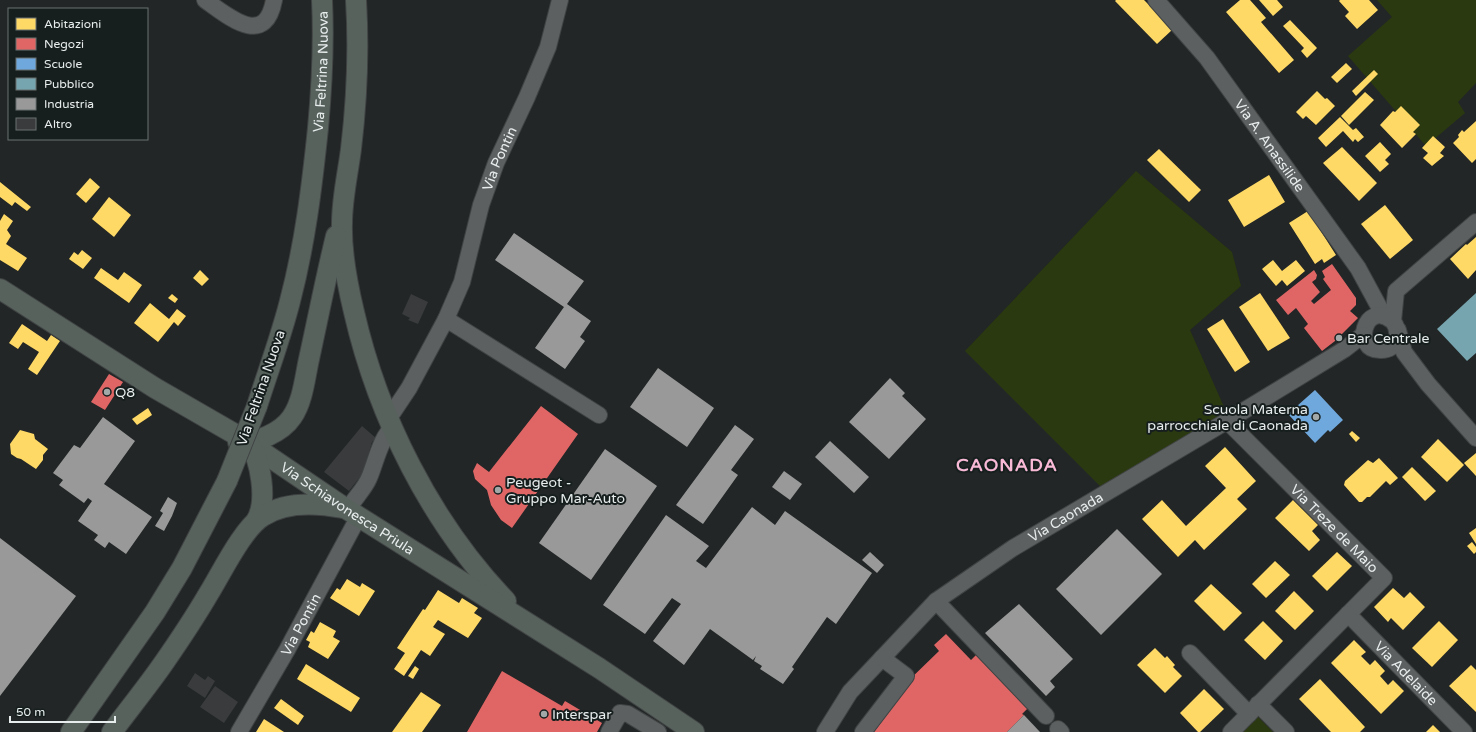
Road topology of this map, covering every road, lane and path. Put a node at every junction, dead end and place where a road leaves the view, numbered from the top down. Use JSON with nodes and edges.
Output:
{"nodes":[{"id":1,"x":205,"y":0,"type":"edge"},
{"id":2,"x":274,"y":0,"type":"edge"},
{"id":3,"x":322,"y":0,"type":"edge"},
{"id":4,"x":356,"y":0,"type":"edge"},
{"id":5,"x":560,"y":0,"type":"edge"},
{"id":6,"x":1156,"y":0,"type":"edge"},
{"id":7,"x":342,"y":215,"type":"junction"},
{"id":8,"x":1476,"y":222,"type":"edge"},
{"id":9,"x":2,"y":295,"type":"edge"},
{"id":10,"x":1374,"y":299,"type":"junction"},
{"id":11,"x":446,"y":319,"type":"junction"},
{"id":12,"x":1390,"y":320,"type":"junction"},
{"id":13,"x":1366,"y":336,"type":"junction"},
{"id":14,"x":1387,"y":350,"type":"junction"},
{"id":15,"x":1404,"y":352,"type":"junction"},
{"id":16,"x":161,"y":392,"type":"junction"},
{"id":17,"x":599,"y":415,"type":"dead end"},
{"id":18,"x":1227,"y":421,"type":"junction"},
{"id":19,"x":391,"y":422,"type":"junction"},
{"id":20,"x":1476,"y":438,"type":"edge"},
{"id":21,"x":248,"y":442,"type":"junction"},
{"id":22,"x":258,"y":464,"type":"junction"},
{"id":23,"x":353,"y":513,"type":"junction"},
{"id":24,"x":256,"y":521,"type":"junction"},
{"id":25,"x":936,"y":601,"type":"junction"},
{"id":26,"x":1348,"y":614,"type":"junction"},
{"id":27,"x":532,"y":626,"type":"junction"},
{"id":28,"x":1190,"y":653,"type":"dead end"},
{"id":29,"x":882,"y":658,"type":"junction"},
{"id":30,"x":1253,"y":709,"type":"junction"},
{"id":31,"x":1046,"y":716,"type":"dead end"},
{"id":32,"x":71,"y":732,"type":"edge"},
{"id":33,"x":112,"y":732,"type":"edge"},
{"id":34,"x":239,"y":732,"type":"edge"},
{"id":35,"x":609,"y":732,"type":"edge"},
{"id":36,"x":658,"y":732,"type":"edge"},
{"id":37,"x":695,"y":732,"type":"edge"},
{"id":38,"x":825,"y":732,"type":"edge"},
{"id":39,"x":864,"y":732,"type":"edge"},
{"id":40,"x":1231,"y":732,"type":"edge"},
{"id":41,"x":1286,"y":732,"type":"edge"},
{"id":42,"x":1464,"y":732,"type":"edge"}],
"edges":[{"from":1,"to":2,"type":"street"},
{"from":3,"to":32,"type":"main road","name":"Via Feltrina Nuova","bridge":true},
{"from":4,"to":7,"type":"main road"},
{"from":5,"to":11,"type":"street","name":"Via Pontin"},
{"from":6,"to":10,"type":"street","name":"Via A. Anassilide"},
{"from":7,"to":19,"type":"main road"},
{"from":7,"to":21,"type":"main road"},
{"from":8,"to":12,"type":"street"},
{"from":9,"to":16,"type":"main road"},
{"from":10,"to":12,"type":"street","name":"Via A. Anassilide"},
{"from":10,"to":13,"type":"street"},
{"from":11,"to":17,"type":"street"},
{"from":11,"to":19,"type":"street","name":"Via Pontin"},
{"from":12,"to":13,"type":"street","name":"Via Caonada"},
{"from":12,"to":14,"type":"street"},
{"from":12,"to":15,"type":"street"},
{"from":13,"to":14,"type":"street"},
{"from":13,"to":18,"type":"street","name":"Via Caonada"},
{"from":14,"to":15,"type":"street"},
{"from":15,"to":20,"type":"street"},
{"from":16,"to":21,"type":"main road"},
{"from":16,"to":22,"type":"main road"},
{"from":18,"to":25,"type":"street","name":"Via Caonada"},
{"from":18,"to":26,"type":"street","name":"Via Treze de Maio"},
{"from":19,"to":23,"type":"street","name":"Via Pontin"},
{"from":19,"to":27,"type":"main road"},
{"from":21,"to":22,"type":"main road"},
{"from":21,"to":23,"type":"main road","name":"Via Schiavonesca Priula"},
{"from":22,"to":23,"type":"main road"},
{"from":22,"to":24,"type":"main road"},
{"from":23,"to":24,"type":"main road"},
{"from":23,"to":27,"type":"main road","name":"Via Schiavonesca Priula"},
{"from":23,"to":34,"type":"street","name":"Via Pontin"},
{"from":24,"to":33,"type":"main road"},
{"from":25,"to":29,"type":"street","name":"Via Caonada"},
{"from":25,"to":31,"type":"street"},
{"from":26,"to":30,"type":"street","name":"Via Treze de Maio"},
{"from":26,"to":42,"type":"street","name":"Via Adelaide"},
{"from":27,"to":37,"type":"main road","name":"Via Schiavonesca Priula"},
{"from":28,"to":30,"type":"street"},
{"from":29,"to":38,"type":"street","name":"Via Caonada"},
{"from":29,"to":39,"type":"street"},
{"from":30,"to":40,"type":"street","name":"Via Treze de Maio"},
{"from":30,"to":41,"type":"street"},
{"from":35,"to":36,"type":"street"}]}
